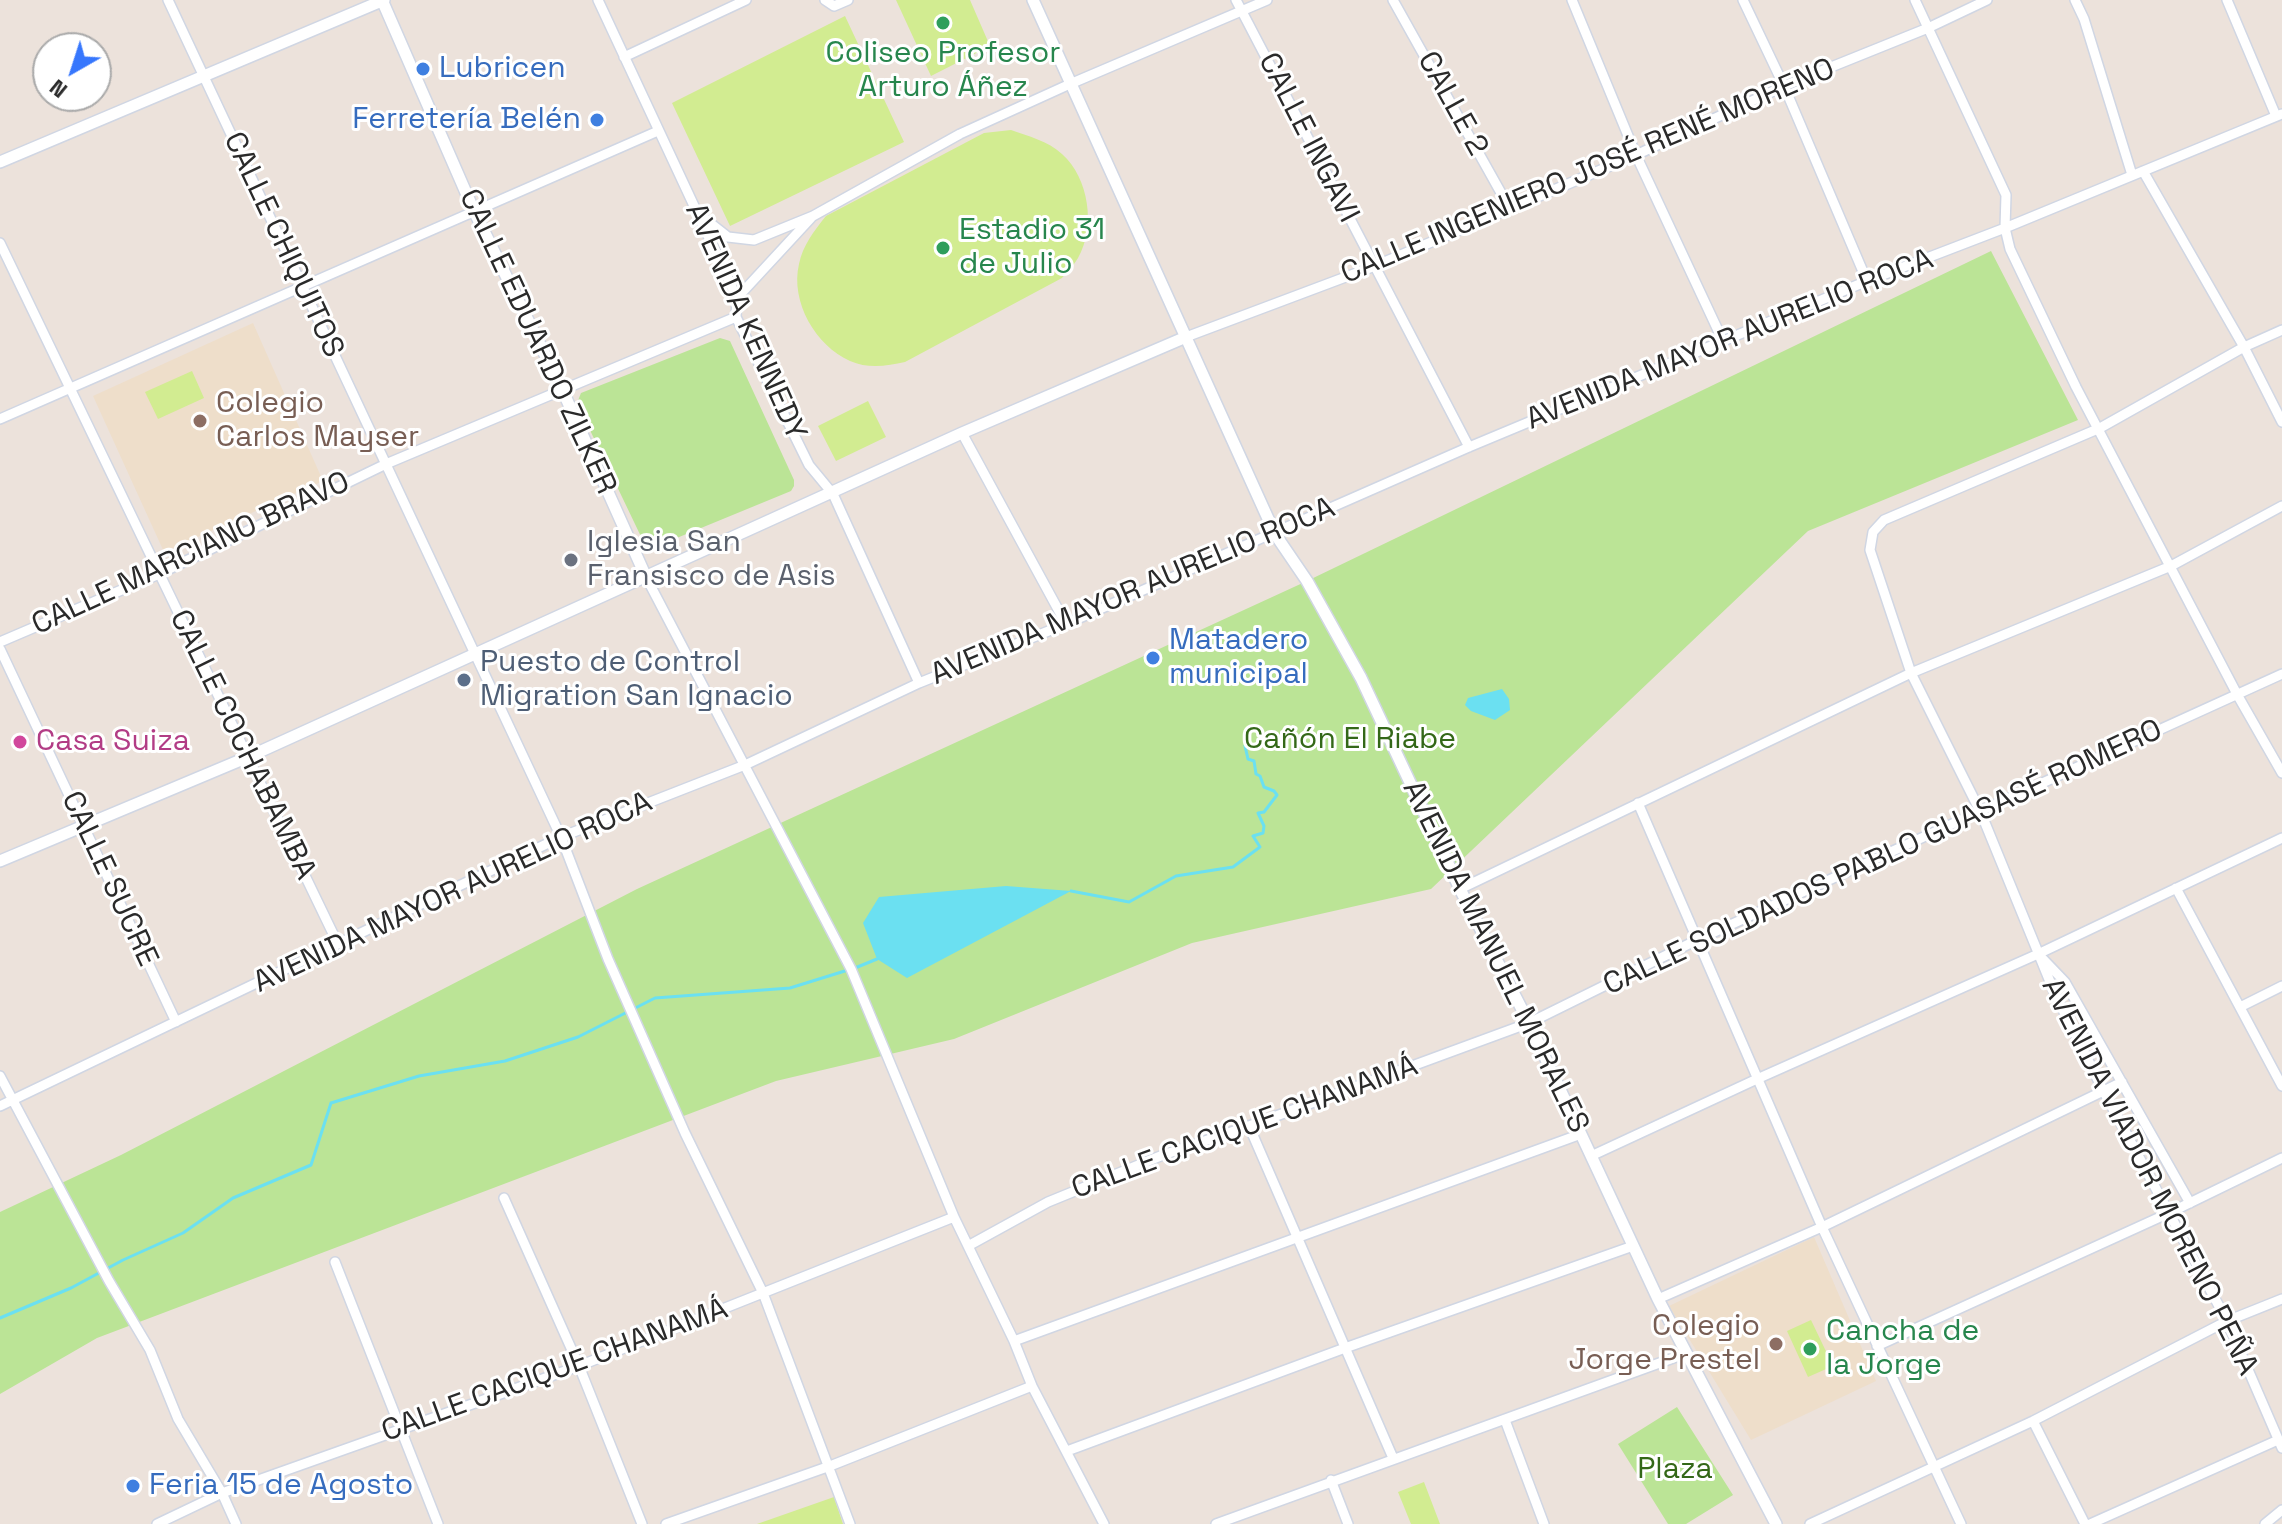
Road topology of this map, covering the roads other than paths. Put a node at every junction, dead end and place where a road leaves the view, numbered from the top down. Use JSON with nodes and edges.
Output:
{"nodes":[{"id":1,"x":168,"y":0,"type":"edge"},
{"id":2,"x":382,"y":0,"type":"edge"},
{"id":3,"x":598,"y":0,"type":"edge"},
{"id":4,"x":746,"y":0,"type":"edge"},
{"id":5,"x":825,"y":0,"type":"edge"},
{"id":6,"x":848,"y":0,"type":"edge"},
{"id":7,"x":1033,"y":0,"type":"edge"},
{"id":8,"x":1236,"y":0,"type":"edge"},
{"id":9,"x":1267,"y":0,"type":"edge"},
{"id":10,"x":1393,"y":0,"type":"edge"},
{"id":11,"x":1572,"y":0,"type":"edge"},
{"id":12,"x":1743,"y":0,"type":"edge"},
{"id":13,"x":1915,"y":0,"type":"edge"},
{"id":14,"x":1987,"y":0,"type":"edge"},
{"id":15,"x":2075,"y":0,"type":"edge"},
{"id":16,"x":2227,"y":0,"type":"edge"},
{"id":17,"x":1242,"y":11,"type":"junction"},
{"id":18,"x":1928,"y":28,"type":"junction"},
{"id":19,"x":624,"y":57,"type":"junction"},
{"id":20,"x":204,"y":77,"type":"junction"},
{"id":21,"x":1070,"y":84,"type":"junction"},
{"id":22,"x":1784,"y":86,"type":"junction"},
{"id":23,"x":2279,"y":115,"type":"edge"},
{"id":24,"x":658,"y":131,"type":"junction"},
{"id":25,"x":1636,"y":155,"type":"junction"},
{"id":26,"x":0,"y":162,"type":"edge"},
{"id":27,"x":2143,"y":171,"type":"junction"},
{"id":28,"x":2132,"y":175,"type":"junction"},
{"id":29,"x":1510,"y":209,"type":"junction"},
{"id":30,"x":474,"y":211,"type":"junction"},
{"id":31,"x":697,"y":213,"type":"junction"},
{"id":32,"x":813,"y":216,"type":"junction"},
{"id":33,"x":2005,"y":228,"type":"junction"},
{"id":34,"x":0,"y":243,"type":"edge"},
{"id":35,"x":1375,"y":266,"type":"junction"},
{"id":36,"x":1867,"y":281,"type":"junction"},
{"id":37,"x":302,"y":286,"type":"junction"},
{"id":38,"x":737,"y":298,"type":"junction"},
{"id":39,"x":736,"y":317,"type":"junction"},
{"id":40,"x":2282,"y":330,"type":"edge"},
{"id":41,"x":1186,"y":337,"type":"junction"},
{"id":42,"x":1723,"y":341,"type":"junction"},
{"id":43,"x":2244,"y":347,"type":"junction"},
{"id":44,"x":70,"y":388,"type":"junction"},
{"id":45,"x":562,"y":389,"type":"junction"},
{"id":46,"x":0,"y":419,"type":"edge"},
{"id":47,"x":2282,"y":422,"type":"edge"},
{"id":48,"x":2100,"y":428,"type":"junction"},
{"id":49,"x":962,"y":433,"type":"junction"},
{"id":50,"x":1469,"y":447,"type":"junction"},
{"id":51,"x":386,"y":464,"type":"junction"},
{"id":52,"x":833,"y":494,"type":"junction"},
{"id":53,"x":2282,"y":506,"type":"edge"},
{"id":54,"x":1275,"y":534,"type":"junction"},
{"id":55,"x":2171,"y":566,"type":"junction"},
{"id":56,"x":159,"y":574,"type":"junction"},
{"id":57,"x":646,"y":577,"type":"junction"},
{"id":58,"x":1066,"y":624,"type":"junction"},
{"id":59,"x":0,"y":642,"type":"edge"},
{"id":60,"x":0,"y":649,"type":"edge"},
{"id":61,"x":475,"y":654,"type":"junction"},
{"id":62,"x":1911,"y":673,"type":"junction"},
{"id":63,"x":2282,"y":674,"type":"edge"},
{"id":64,"x":919,"y":683,"type":"junction"},
{"id":65,"x":2238,"y":696,"type":"junction"},
{"id":66,"x":248,"y":757,"type":"junction"},
{"id":67,"x":745,"y":765,"type":"junction"},
{"id":68,"x":2282,"y":773,"type":"edge"},
{"id":69,"x":1638,"y":803,"type":"junction"},
{"id":70,"x":1981,"y":813,"type":"junction"},
{"id":71,"x":84,"y":826,"type":"junction"},
{"id":72,"x":561,"y":837,"type":"junction"},
{"id":73,"x":2282,"y":838,"type":"edge"},
{"id":74,"x":0,"y":861,"type":"edge"},
{"id":75,"x":2176,"y":888,"type":"junction"},
{"id":76,"x":1460,"y":889,"type":"junction"},
{"id":77,"x":1697,"y":940,"type":"junction"},
{"id":78,"x":338,"y":944,"type":"junction"},
{"id":79,"x":2038,"y":954,"type":"junction"},
{"id":80,"x":2282,"y":986,"type":"edge"},
{"id":81,"x":2240,"y":1007,"type":"junction"},
{"id":82,"x":176,"y":1022,"type":"junction"},
{"id":83,"x":1529,"y":1023,"type":"junction"},
{"id":84,"x":0,"y":1076,"type":"edge"},
{"id":85,"x":1757,"y":1079,"type":"junction"},
{"id":86,"x":2122,"y":1082,"type":"junction"},
{"id":87,"x":2282,"y":1086,"type":"edge"},
{"id":88,"x":2104,"y":1092,"type":"junction"},
{"id":89,"x":11,"y":1101,"type":"junction"},
{"id":90,"x":0,"y":1106,"type":"edge"},
{"id":91,"x":1249,"y":1126,"type":"junction"},
{"id":92,"x":1581,"y":1134,"type":"junction"},
{"id":93,"x":1591,"y":1156,"type":"junction"},
{"id":94,"x":2282,"y":1158,"type":"edge"},
{"id":95,"x":504,"y":1198,"type":"dead end"},
{"id":96,"x":2190,"y":1203,"type":"junction"},
{"id":97,"x":2169,"y":1213,"type":"junction"},
{"id":98,"x":954,"y":1217,"type":"junction"},
{"id":99,"x":1822,"y":1227,"type":"junction"},
{"id":100,"x":1297,"y":1238,"type":"junction"},
{"id":101,"x":968,"y":1246,"type":"junction"},
{"id":102,"x":1633,"y":1246,"type":"junction"},
{"id":103,"x":335,"y":1262,"type":"dead end"},
{"id":104,"x":763,"y":1293,"type":"junction"},
{"id":105,"x":1658,"y":1299,"type":"junction"},
{"id":106,"x":2282,"y":1299,"type":"edge"},
{"id":107,"x":2227,"y":1321,"type":"junction"},
{"id":108,"x":1014,"y":1341,"type":"junction"},
{"id":109,"x":1877,"y":1346,"type":"junction"},
{"id":110,"x":1345,"y":1348,"type":"junction"},
{"id":111,"x":1687,"y":1353,"type":"junction"},
{"id":112,"x":579,"y":1366,"type":"junction"},
{"id":113,"x":1032,"y":1386,"type":"junction"},
{"id":114,"x":1505,"y":1420,"type":"junction"},
{"id":115,"x":2033,"y":1421,"type":"junction"},
{"id":116,"x":401,"y":1428,"type":"junction"},
{"id":117,"x":2280,"y":1444,"type":"edge"},
{"id":118,"x":1067,"y":1451,"type":"junction"},
{"id":119,"x":1393,"y":1458,"type":"junction"},
{"id":120,"x":830,"y":1466,"type":"junction"},
{"id":121,"x":1934,"y":1466,"type":"junction"},
{"id":122,"x":1331,"y":1480,"type":"junction"},
{"id":123,"x":222,"y":1493,"type":"junction"},
{"id":124,"x":2282,"y":1510,"type":"edge"},
{"id":125,"x":157,"y":1524,"type":"edge"},
{"id":126,"x":236,"y":1524,"type":"edge"},
{"id":127,"x":438,"y":1524,"type":"edge"},
{"id":128,"x":642,"y":1524,"type":"edge"},
{"id":129,"x":666,"y":1524,"type":"edge"},
{"id":130,"x":850,"y":1524,"type":"edge"},
{"id":131,"x":1104,"y":1524,"type":"edge"},
{"id":132,"x":1216,"y":1524,"type":"edge"},
{"id":133,"x":1348,"y":1524,"type":"edge"},
{"id":134,"x":1544,"y":1524,"type":"edge"},
{"id":135,"x":1776,"y":1524,"type":"edge"},
{"id":136,"x":1810,"y":1524,"type":"edge"},
{"id":137,"x":1961,"y":1524,"type":"edge"},
{"id":138,"x":2088,"y":1524,"type":"edge"},
{"id":139,"x":2265,"y":1524,"type":"edge"}],
"edges":[{"from":1,"to":20,"type":"street","name":"CALLE CHIQUITOS"},
{"from":2,"to":20,"type":"street"},
{"from":2,"to":30,"type":"street","name":"CALLE EDUARDO ZILKER"},
{"from":3,"to":19,"type":"street","name":"AVENIDA KENNEDY"},
{"from":4,"to":19,"type":"street"},
{"from":5,"to":6,"type":"street"},
{"from":7,"to":21,"type":"street","name":"AVENIDA MANUEL MORALES"},
{"from":8,"to":17,"type":"street","name":"CALLE INGAVI"},
{"from":9,"to":17,"type":"street"},
{"from":10,"to":29,"type":"street","name":"CALLE 2"},
{"from":11,"to":25,"type":"street"},
{"from":12,"to":22,"type":"street"},
{"from":13,"to":18,"type":"street"},
{"from":14,"to":18,"type":"street","name":"CALLE INGENIERO JOSÉ RENÉ MORENO"},
{"from":15,"to":28,"type":"street"},
{"from":16,"to":23,"type":"street"},
{"from":17,"to":21,"type":"street"},
{"from":17,"to":35,"type":"street","name":"CALLE INGAVI"},
{"from":18,"to":22,"type":"street","name":"CALLE INGENIERO JOSÉ RENÉ MORENO"},
{"from":18,"to":33,"type":"street"},
{"from":19,"to":24,"type":"street","name":"AVENIDA KENNEDY"},
{"from":20,"to":26,"type":"street"},
{"from":20,"to":37,"type":"street","name":"CALLE CHIQUITOS"},
{"from":21,"to":32,"type":"street"},
{"from":21,"to":41,"type":"street","name":"AVENIDA MANUEL MORALES"},
{"from":22,"to":25,"type":"street","name":"CALLE INGENIERO JOSÉ RENÉ MORENO"},
{"from":22,"to":36,"type":"street"},
{"from":23,"to":27,"type":"street","name":"AVENIDA MAYOR AURELIO ROCA"},
{"from":24,"to":30,"type":"street"},
{"from":24,"to":31,"type":"street","name":"AVENIDA KENNEDY"},
{"from":25,"to":29,"type":"street","name":"CALLE INGENIERO JOSÉ RENÉ MORENO"},
{"from":25,"to":42,"type":"street"},
{"from":27,"to":28,"type":"street","name":"AVENIDA MAYOR AURELIO ROCA"},
{"from":27,"to":43,"type":"street"},
{"from":28,"to":33,"type":"street","name":"AVENIDA MAYOR AURELIO ROCA"},
{"from":29,"to":35,"type":"street","name":"CALLE INGENIERO JOSÉ RENÉ MORENO"},
{"from":30,"to":37,"type":"street"},
{"from":30,"to":45,"type":"street","name":"CALLE EDUARDO ZILKER"},
{"from":31,"to":32,"type":"street"},
{"from":31,"to":38,"type":"street","name":"AVENIDA KENNEDY"},
{"from":32,"to":38,"type":"street"},
{"from":33,"to":36,"type":"street","name":"AVENIDA MAYOR AURELIO ROCA"},
{"from":33,"to":48,"type":"street"},
{"from":34,"to":44,"type":"street","name":"CALLE COCHABAMBA"},
{"from":35,"to":41,"type":"street","name":"CALLE INGENIERO JOSÉ RENÉ MORENO"},
{"from":35,"to":50,"type":"street","name":"CALLE INGAVI"},
{"from":36,"to":42,"type":"street","name":"AVENIDA MAYOR AURELIO ROCA"},
{"from":37,"to":44,"type":"street"},
{"from":37,"to":51,"type":"street","name":"CALLE CHIQUITOS"},
{"from":38,"to":39,"type":"street","name":"AVENIDA KENNEDY"},
{"from":39,"to":45,"type":"street","name":"CALLE MARCIANO BRAVO"},
{"from":39,"to":52,"type":"street","name":"AVENIDA KENNEDY"},
{"from":40,"to":43,"type":"street"},
{"from":41,"to":49,"type":"street"},
{"from":41,"to":54,"type":"street","name":"AVENIDA MANUEL MORALES"},
{"from":42,"to":50,"type":"street","name":"AVENIDA MAYOR AURELIO ROCA"},
{"from":43,"to":47,"type":"street"},
{"from":43,"to":48,"type":"street"},
{"from":44,"to":46,"type":"street"},
{"from":44,"to":56,"type":"street","name":"CALLE COCHABAMBA"},
{"from":45,"to":51,"type":"street","name":"CALLE MARCIANO BRAVO"},
{"from":45,"to":57,"type":"street","name":"CALLE EDUARDO ZILKER"},
{"from":48,"to":55,"type":"street"},
{"from":48,"to":62,"type":"street"},
{"from":49,"to":52,"type":"street"},
{"from":49,"to":58,"type":"street"},
{"from":50,"to":54,"type":"street","name":"AVENIDA MAYOR AURELIO ROCA"},
{"from":51,"to":56,"type":"street","name":"CALLE MARCIANO BRAVO"},
{"from":51,"to":61,"type":"street","name":"CALLE CHIQUITOS"},
{"from":52,"to":57,"type":"street"},
{"from":52,"to":64,"type":"street","name":"AVENIDA KENNEDY"},
{"from":53,"to":55,"type":"street"},
{"from":54,"to":58,"type":"street","name":"AVENIDA MAYOR AURELIO ROCA"},
{"from":54,"to":76,"type":"street","name":"AVENIDA MANUEL MORALES"},
{"from":55,"to":62,"type":"street"},
{"from":55,"to":65,"type":"street"},
{"from":56,"to":59,"type":"street","name":"CALLE MARCIANO BRAVO"},
{"from":56,"to":66,"type":"street","name":"CALLE COCHABAMBA"},
{"from":57,"to":61,"type":"street"},
{"from":57,"to":67,"type":"street","name":"CALLE EDUARDO ZILKER"},
{"from":58,"to":64,"type":"street","name":"AVENIDA MAYOR AURELIO ROCA"},
{"from":60,"to":71,"type":"street","name":"CALLE SUCRE"},
{"from":61,"to":66,"type":"street"},
{"from":61,"to":72,"type":"street","name":"CALLE CHIQUITOS"},
{"from":62,"to":69,"type":"street"},
{"from":62,"to":70,"type":"street"},
{"from":63,"to":65,"type":"street","name":"CALLE SOLDADOS PABLO GUASASÉ ROMERO"},
{"from":64,"to":67,"type":"street","name":"AVENIDA MAYOR AURELIO ROCA"},
{"from":65,"to":68,"type":"street"},
{"from":65,"to":70,"type":"street","name":"CALLE SOLDADOS PABLO GUASASÉ ROMERO"},
{"from":66,"to":71,"type":"street"},
{"from":66,"to":78,"type":"street","name":"CALLE COCHABAMBA"},
{"from":67,"to":72,"type":"street","name":"AVENIDA MAYOR AURELIO ROCA"},
{"from":67,"to":98,"type":"street","name":"CALLE EDUARDO ZILKER"},
{"from":69,"to":76,"type":"street"},
{"from":69,"to":77,"type":"street"},
{"from":70,"to":77,"type":"street","name":"CALLE SOLDADOS PABLO GUASASÉ ROMERO"},
{"from":70,"to":79,"type":"street"},
{"from":71,"to":74,"type":"street"},
{"from":71,"to":82,"type":"street","name":"CALLE SUCRE"},
{"from":72,"to":78,"type":"street","name":"AVENIDA MAYOR AURELIO ROCA"},
{"from":72,"to":104,"type":"street","name":"CALLE CHIQUITOS"},
{"from":73,"to":75,"type":"street"},
{"from":75,"to":79,"type":"street"},
{"from":75,"to":81,"type":"street"},
{"from":76,"to":83,"type":"street","name":"AVENIDA MANUEL MORALES"},
{"from":77,"to":83,"type":"street","name":"CALLE SOLDADOS PABLO GUASASÉ ROMERO"},
{"from":77,"to":85,"type":"street"},
{"from":78,"to":82,"type":"street","name":"AVENIDA MAYOR AURELIO ROCA"},
{"from":79,"to":85,"type":"street"},
{"from":79,"to":86,"type":"street","name":"AVENIDA VIADOR MORENO PEÑA"},
{"from":79,"to":88,"type":"street","name":"AVENIDA VIADOR MORENO PEÑA"},
{"from":80,"to":81,"type":"street"},
{"from":81,"to":87,"type":"street"},
{"from":82,"to":89,"type":"street","name":"AVENIDA MAYOR AURELIO ROCA"},
{"from":83,"to":91,"type":"street","name":"CALLE CACIQUE CHANAMÁ"},
{"from":83,"to":92,"type":"street","name":"AVENIDA MANUEL MORALES"},
{"from":84,"to":89,"type":"street"},
{"from":85,"to":93,"type":"street"},
{"from":85,"to":99,"type":"street"},
{"from":86,"to":88,"type":"street"},
{"from":86,"to":96,"type":"street","name":"AVENIDA VIADOR MORENO PEÑA"},
{"from":88,"to":97,"type":"street","name":"AVENIDA VIADOR MORENO PEÑA"},
{"from":88,"to":99,"type":"street"},
{"from":89,"to":90,"type":"street","name":"AVENIDA MAYOR AURELIO ROCA"},
{"from":89,"to":123,"type":"street"},
{"from":91,"to":100,"type":"street"},
{"from":91,"to":101,"type":"street","name":"CALLE CACIQUE CHANAMÁ"},
{"from":92,"to":93,"type":"street","name":"AVENIDA MANUEL MORALES"},
{"from":92,"to":100,"type":"street"},
{"from":93,"to":102,"type":"street","name":"AVENIDA MANUEL MORALES"},
{"from":94,"to":96,"type":"street"},
{"from":95,"to":112,"type":"street"},
{"from":96,"to":97,"type":"street"},
{"from":97,"to":107,"type":"street","name":"AVENIDA VIADOR MORENO PEÑA"},
{"from":97,"to":109,"type":"street"},
{"from":98,"to":101,"type":"street","name":"CALLE EDUARDO ZILKER"},
{"from":98,"to":104,"type":"street","name":"CALLE CACIQUE CHANAMÁ"},
{"from":99,"to":105,"type":"street"},
{"from":99,"to":109,"type":"street"},
{"from":100,"to":108,"type":"street"},
{"from":100,"to":110,"type":"street"},
{"from":101,"to":108,"type":"street","name":"CALLE EDUARDO ZILKER"},
{"from":102,"to":105,"type":"street","name":"AVENIDA MANUEL MORALES"},
{"from":102,"to":110,"type":"street"},
{"from":103,"to":116,"type":"street"},
{"from":104,"to":112,"type":"street","name":"CALLE CACIQUE CHANAMÁ"},
{"from":104,"to":120,"type":"street","name":"CALLE CHIQUITOS"},
{"from":105,"to":111,"type":"street","name":"AVENIDA MANUEL MORALES"},
{"from":106,"to":107,"type":"street"},
{"from":107,"to":115,"type":"street"},
{"from":107,"to":117,"type":"street","name":"AVENIDA VIADOR MORENO PEÑA"},
{"from":108,"to":113,"type":"street","name":"CALLE EDUARDO ZILKER"},
{"from":109,"to":121,"type":"street"},
{"from":110,"to":118,"type":"street"},
{"from":110,"to":119,"type":"street"},
{"from":111,"to":114,"type":"street"},
{"from":111,"to":135,"type":"street","name":"AVENIDA MANUEL MORALES"},
{"from":112,"to":116,"type":"street","name":"CALLE CACIQUE CHANAMÁ"},
{"from":112,"to":128,"type":"street"},
{"from":113,"to":118,"type":"street","name":"CALLE EDUARDO ZILKER"},
{"from":113,"to":120,"type":"street"},
{"from":114,"to":119,"type":"street"},
{"from":114,"to":134,"type":"street"},
{"from":115,"to":121,"type":"street"},
{"from":115,"to":138,"type":"street"},
{"from":116,"to":123,"type":"street","name":"CALLE CACIQUE CHANAMÁ"},
{"from":116,"to":127,"type":"street"},
{"from":117,"to":138,"type":"street"},
{"from":118,"to":131,"type":"street","name":"CALLE EDUARDO ZILKER"},
{"from":119,"to":122,"type":"street"},
{"from":120,"to":129,"type":"street"},
{"from":120,"to":130,"type":"street","name":"CALLE CHIQUITOS"},
{"from":121,"to":136,"type":"street"},
{"from":121,"to":137,"type":"street"},
{"from":122,"to":132,"type":"street"},
{"from":122,"to":133,"type":"street"},
{"from":123,"to":125,"type":"street","name":"CALLE CACIQUE CHANAMÁ"},
{"from":123,"to":126,"type":"street"},
{"from":124,"to":139,"type":"street"}]}
